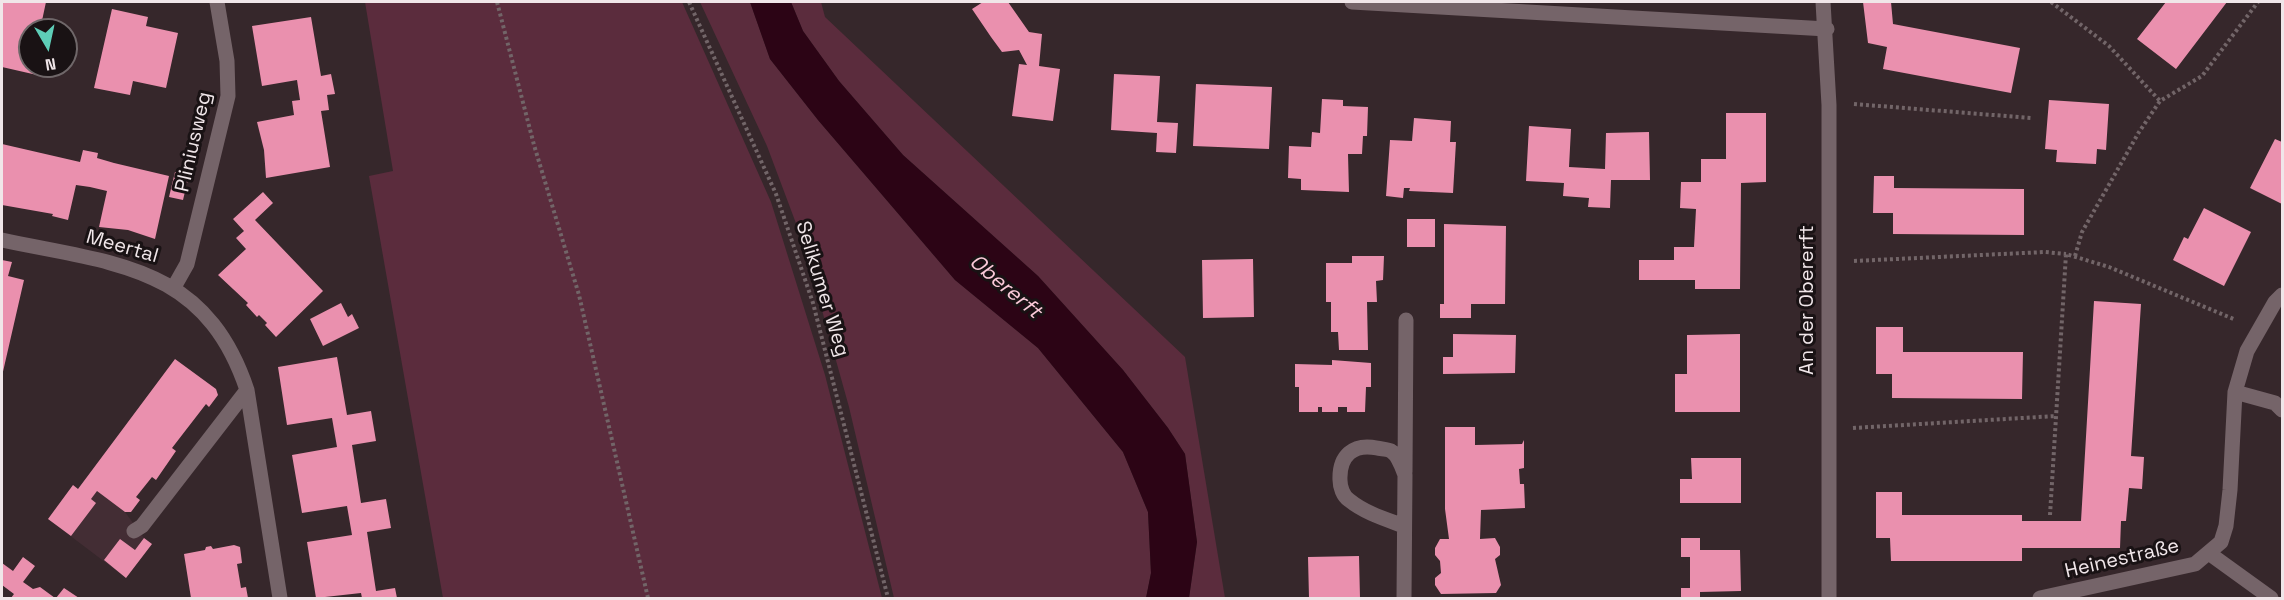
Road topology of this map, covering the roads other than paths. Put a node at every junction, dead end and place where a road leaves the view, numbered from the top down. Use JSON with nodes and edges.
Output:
{"nodes":[{"id":1,"x":217,"y":2,"type":"edge"},
{"id":2,"x":1352,"y":2,"type":"edge"},
{"id":3,"x":1823,"y":2,"type":"edge"},
{"id":4,"x":1827,"y":30,"type":"junction"},
{"id":5,"x":2,"y":240,"type":"edge"},
{"id":6,"x":174,"y":287,"type":"junction"},
{"id":7,"x":2283,"y":295,"type":"edge"},
{"id":8,"x":1406,"y":320,"type":"dead end"},
{"id":9,"x":247,"y":390,"type":"junction"},
{"id":10,"x":2235,"y":392,"type":"junction"},
{"id":11,"x":2283,"y":410,"type":"edge"},
{"id":12,"x":1405,"y":475,"type":"junction"},
{"id":13,"x":1404,"y":526,"type":"junction"},
{"id":14,"x":134,"y":531,"type":"dead end"},
{"id":15,"x":2210,"y":554,"type":"junction"},
{"id":16,"x":280,"y":598,"type":"edge"},
{"id":17,"x":1404,"y":598,"type":"edge"},
{"id":18,"x":1830,"y":598,"type":"edge"},
{"id":19,"x":2040,"y":598,"type":"edge"},
{"id":20,"x":2271,"y":598,"type":"edge"}],
"edges":[{"from":1,"to":6,"type":"street","name":"Pliniusweg"},
{"from":2,"to":4,"type":"street"},
{"from":3,"to":4,"type":"street","name":"An der Obererft"},
{"from":4,"to":18,"type":"street","name":"An der Obererft"},
{"from":5,"to":6,"type":"street","name":"Meertal"},
{"from":6,"to":9,"type":"street","name":"Meertal"},
{"from":7,"to":10,"type":"street","name":"Heinestraße"},
{"from":8,"to":12,"type":"street"},
{"from":9,"to":14,"type":"street"},
{"from":9,"to":16,"type":"street","name":"Meertal"},
{"from":10,"to":11,"type":"street"},
{"from":10,"to":15,"type":"street","name":"Heinestraße"},
{"from":12,"to":13,"type":"street"},
{"from":12,"to":13,"type":"street"},
{"from":13,"to":17,"type":"street"},
{"from":15,"to":19,"type":"street","name":"Heinestraße"},
{"from":15,"to":20,"type":"street","name":"Heinestraße"}]}
